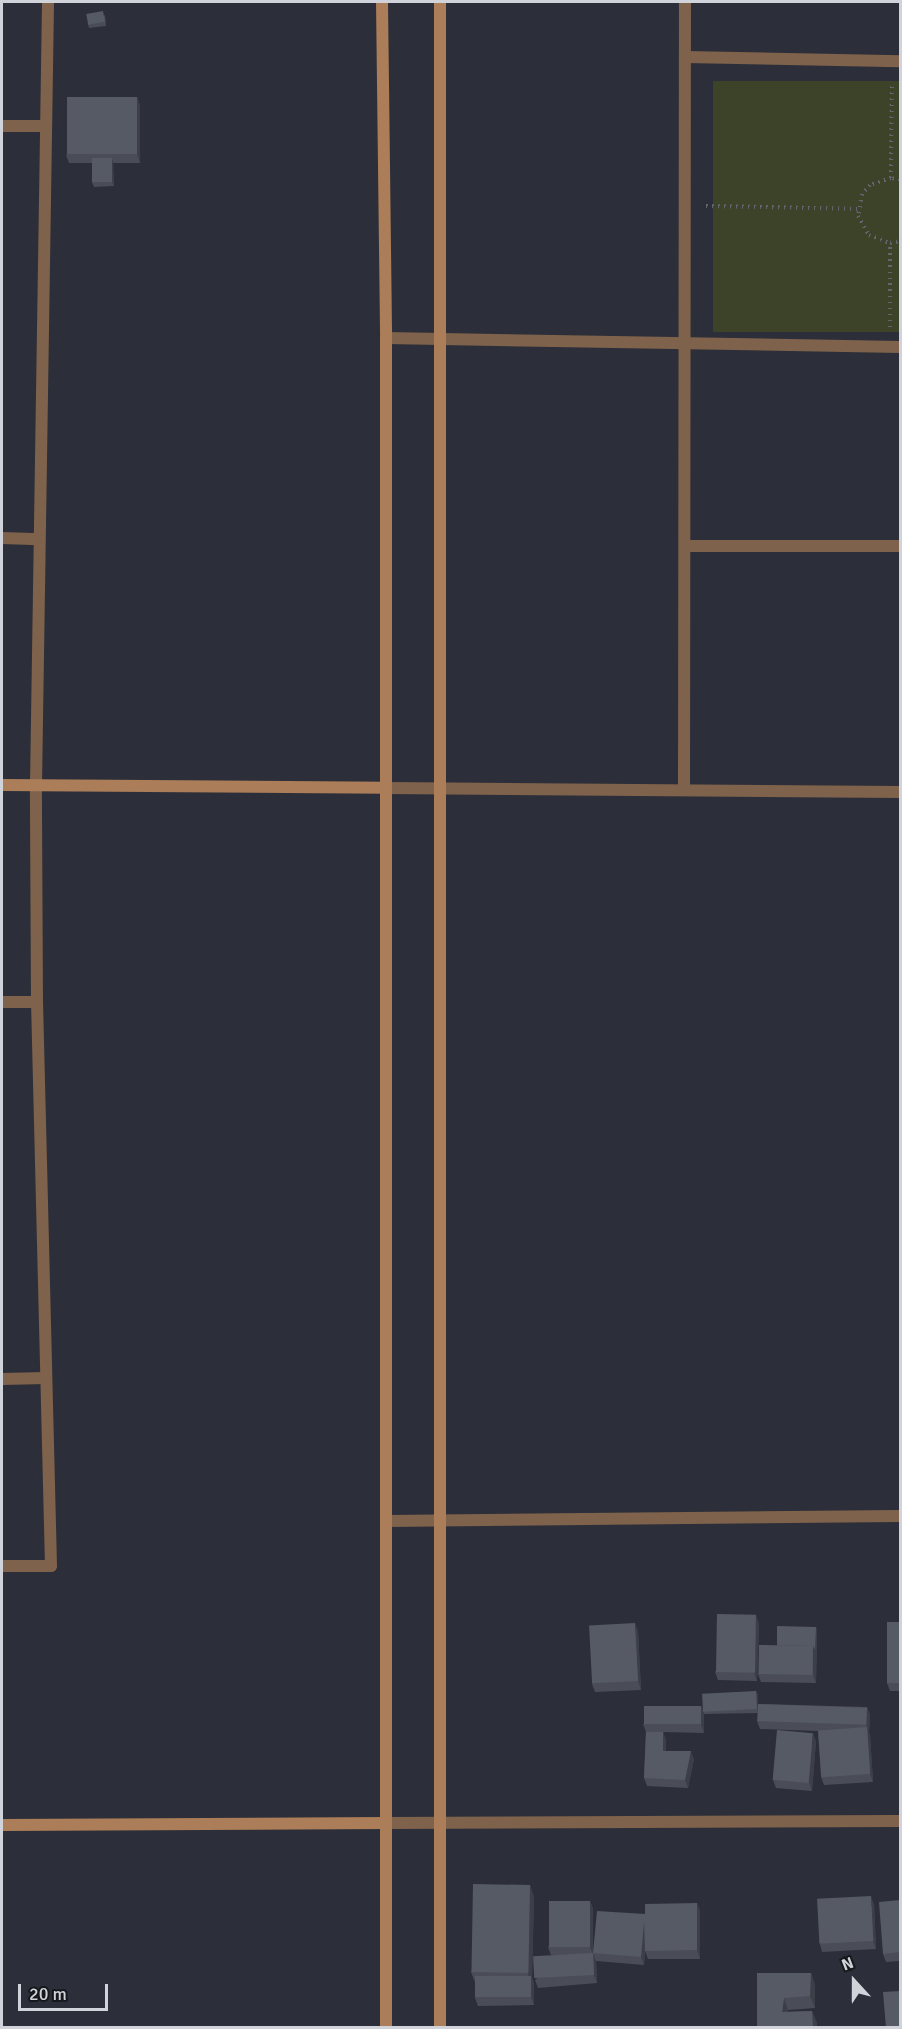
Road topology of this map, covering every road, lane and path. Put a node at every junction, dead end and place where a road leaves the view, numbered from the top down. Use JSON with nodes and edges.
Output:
{"nodes":[{"id":1,"x":48,"y":2,"type":"edge"},
{"id":2,"x":382,"y":2,"type":"edge"},
{"id":3,"x":440,"y":2,"type":"edge"},
{"id":4,"x":685,"y":2,"type":"edge"},
{"id":5,"x":685,"y":57,"type":"junction"},
{"id":6,"x":896,"y":61,"type":"edge"},
{"id":7,"x":2,"y":126,"type":"edge"},
{"id":8,"x":46,"y":126,"type":"junction"},
{"id":9,"x":891,"y":178,"type":"junction"},
{"id":10,"x":900,"y":179,"type":"edge"},
{"id":11,"x":685,"y":205,"type":"junction"},
{"id":12,"x":858,"y":210,"type":"junction"},
{"id":13,"x":900,"y":242,"type":"edge"},
{"id":14,"x":890,"y":243,"type":"junction"},
{"id":15,"x":386,"y":338,"type":"junction"},
{"id":16,"x":440,"y":339,"type":"junction"},
{"id":17,"x":685,"y":344,"type":"junction"},
{"id":18,"x":895,"y":347,"type":"edge"},
{"id":19,"x":2,"y":538,"type":"edge"},
{"id":20,"x":39,"y":539,"type":"junction"},
{"id":21,"x":685,"y":546,"type":"junction"},
{"id":22,"x":900,"y":546,"type":"edge"},
{"id":23,"x":2,"y":785,"type":"edge"},
{"id":24,"x":36,"y":785,"type":"junction"},
{"id":25,"x":386,"y":788,"type":"junction"},
{"id":26,"x":440,"y":788,"type":"junction"},
{"id":27,"x":684,"y":790,"type":"junction"},
{"id":28,"x":900,"y":792,"type":"edge"},
{"id":29,"x":2,"y":1002,"type":"edge"},
{"id":30,"x":37,"y":1002,"type":"junction"},
{"id":31,"x":46,"y":1378,"type":"junction"},
{"id":32,"x":2,"y":1379,"type":"edge"},
{"id":33,"x":900,"y":1516,"type":"edge"},
{"id":34,"x":440,"y":1520,"type":"junction"},
{"id":35,"x":386,"y":1521,"type":"junction"},
{"id":36,"x":2,"y":1566,"type":"edge"},
{"id":37,"x":900,"y":1821,"type":"edge"},
{"id":38,"x":386,"y":1823,"type":"junction"},
{"id":39,"x":440,"y":1823,"type":"junction"},
{"id":40,"x":2,"y":1825,"type":"edge"},
{"id":41,"x":386,"y":2028,"type":"edge"},
{"id":42,"x":440,"y":2028,"type":"edge"}],
"edges":[{"from":1,"to":8,"type":"street"},
{"from":2,"to":15,"type":"street"},
{"from":3,"to":16,"type":"street"},
{"from":4,"to":5,"type":"street"},
{"from":5,"to":6,"type":"street"},
{"from":5,"to":11,"type":"street"},
{"from":6,"to":9,"type":"path"},
{"from":7,"to":8,"type":"street"},
{"from":8,"to":20,"type":"street"},
{"from":9,"to":10,"type":"path"},
{"from":9,"to":12,"type":"path"},
{"from":11,"to":12,"type":"path"},
{"from":11,"to":17,"type":"street"},
{"from":12,"to":14,"type":"path"},
{"from":13,"to":14,"type":"path"},
{"from":14,"to":18,"type":"path"},
{"from":15,"to":16,"type":"street"},
{"from":15,"to":25,"type":"street"},
{"from":16,"to":17,"type":"street"},
{"from":16,"to":26,"type":"street"},
{"from":17,"to":18,"type":"street"},
{"from":17,"to":21,"type":"street"},
{"from":19,"to":20,"type":"street"},
{"from":20,"to":24,"type":"street"},
{"from":21,"to":22,"type":"street"},
{"from":21,"to":27,"type":"street"},
{"from":23,"to":24,"type":"street"},
{"from":24,"to":25,"type":"street"},
{"from":24,"to":30,"type":"street"},
{"from":25,"to":26,"type":"street"},
{"from":25,"to":35,"type":"street"},
{"from":26,"to":27,"type":"street"},
{"from":26,"to":34,"type":"street"},
{"from":27,"to":28,"type":"street"},
{"from":29,"to":30,"type":"street"},
{"from":30,"to":31,"type":"street"},
{"from":31,"to":32,"type":"street"},
{"from":31,"to":36,"type":"street"},
{"from":33,"to":34,"type":"street"},
{"from":34,"to":35,"type":"street"},
{"from":34,"to":39,"type":"street"},
{"from":35,"to":38,"type":"street"},
{"from":37,"to":39,"type":"street"},
{"from":38,"to":39,"type":"street"},
{"from":38,"to":40,"type":"street"},
{"from":38,"to":41,"type":"street"},
{"from":39,"to":42,"type":"street"}]}
